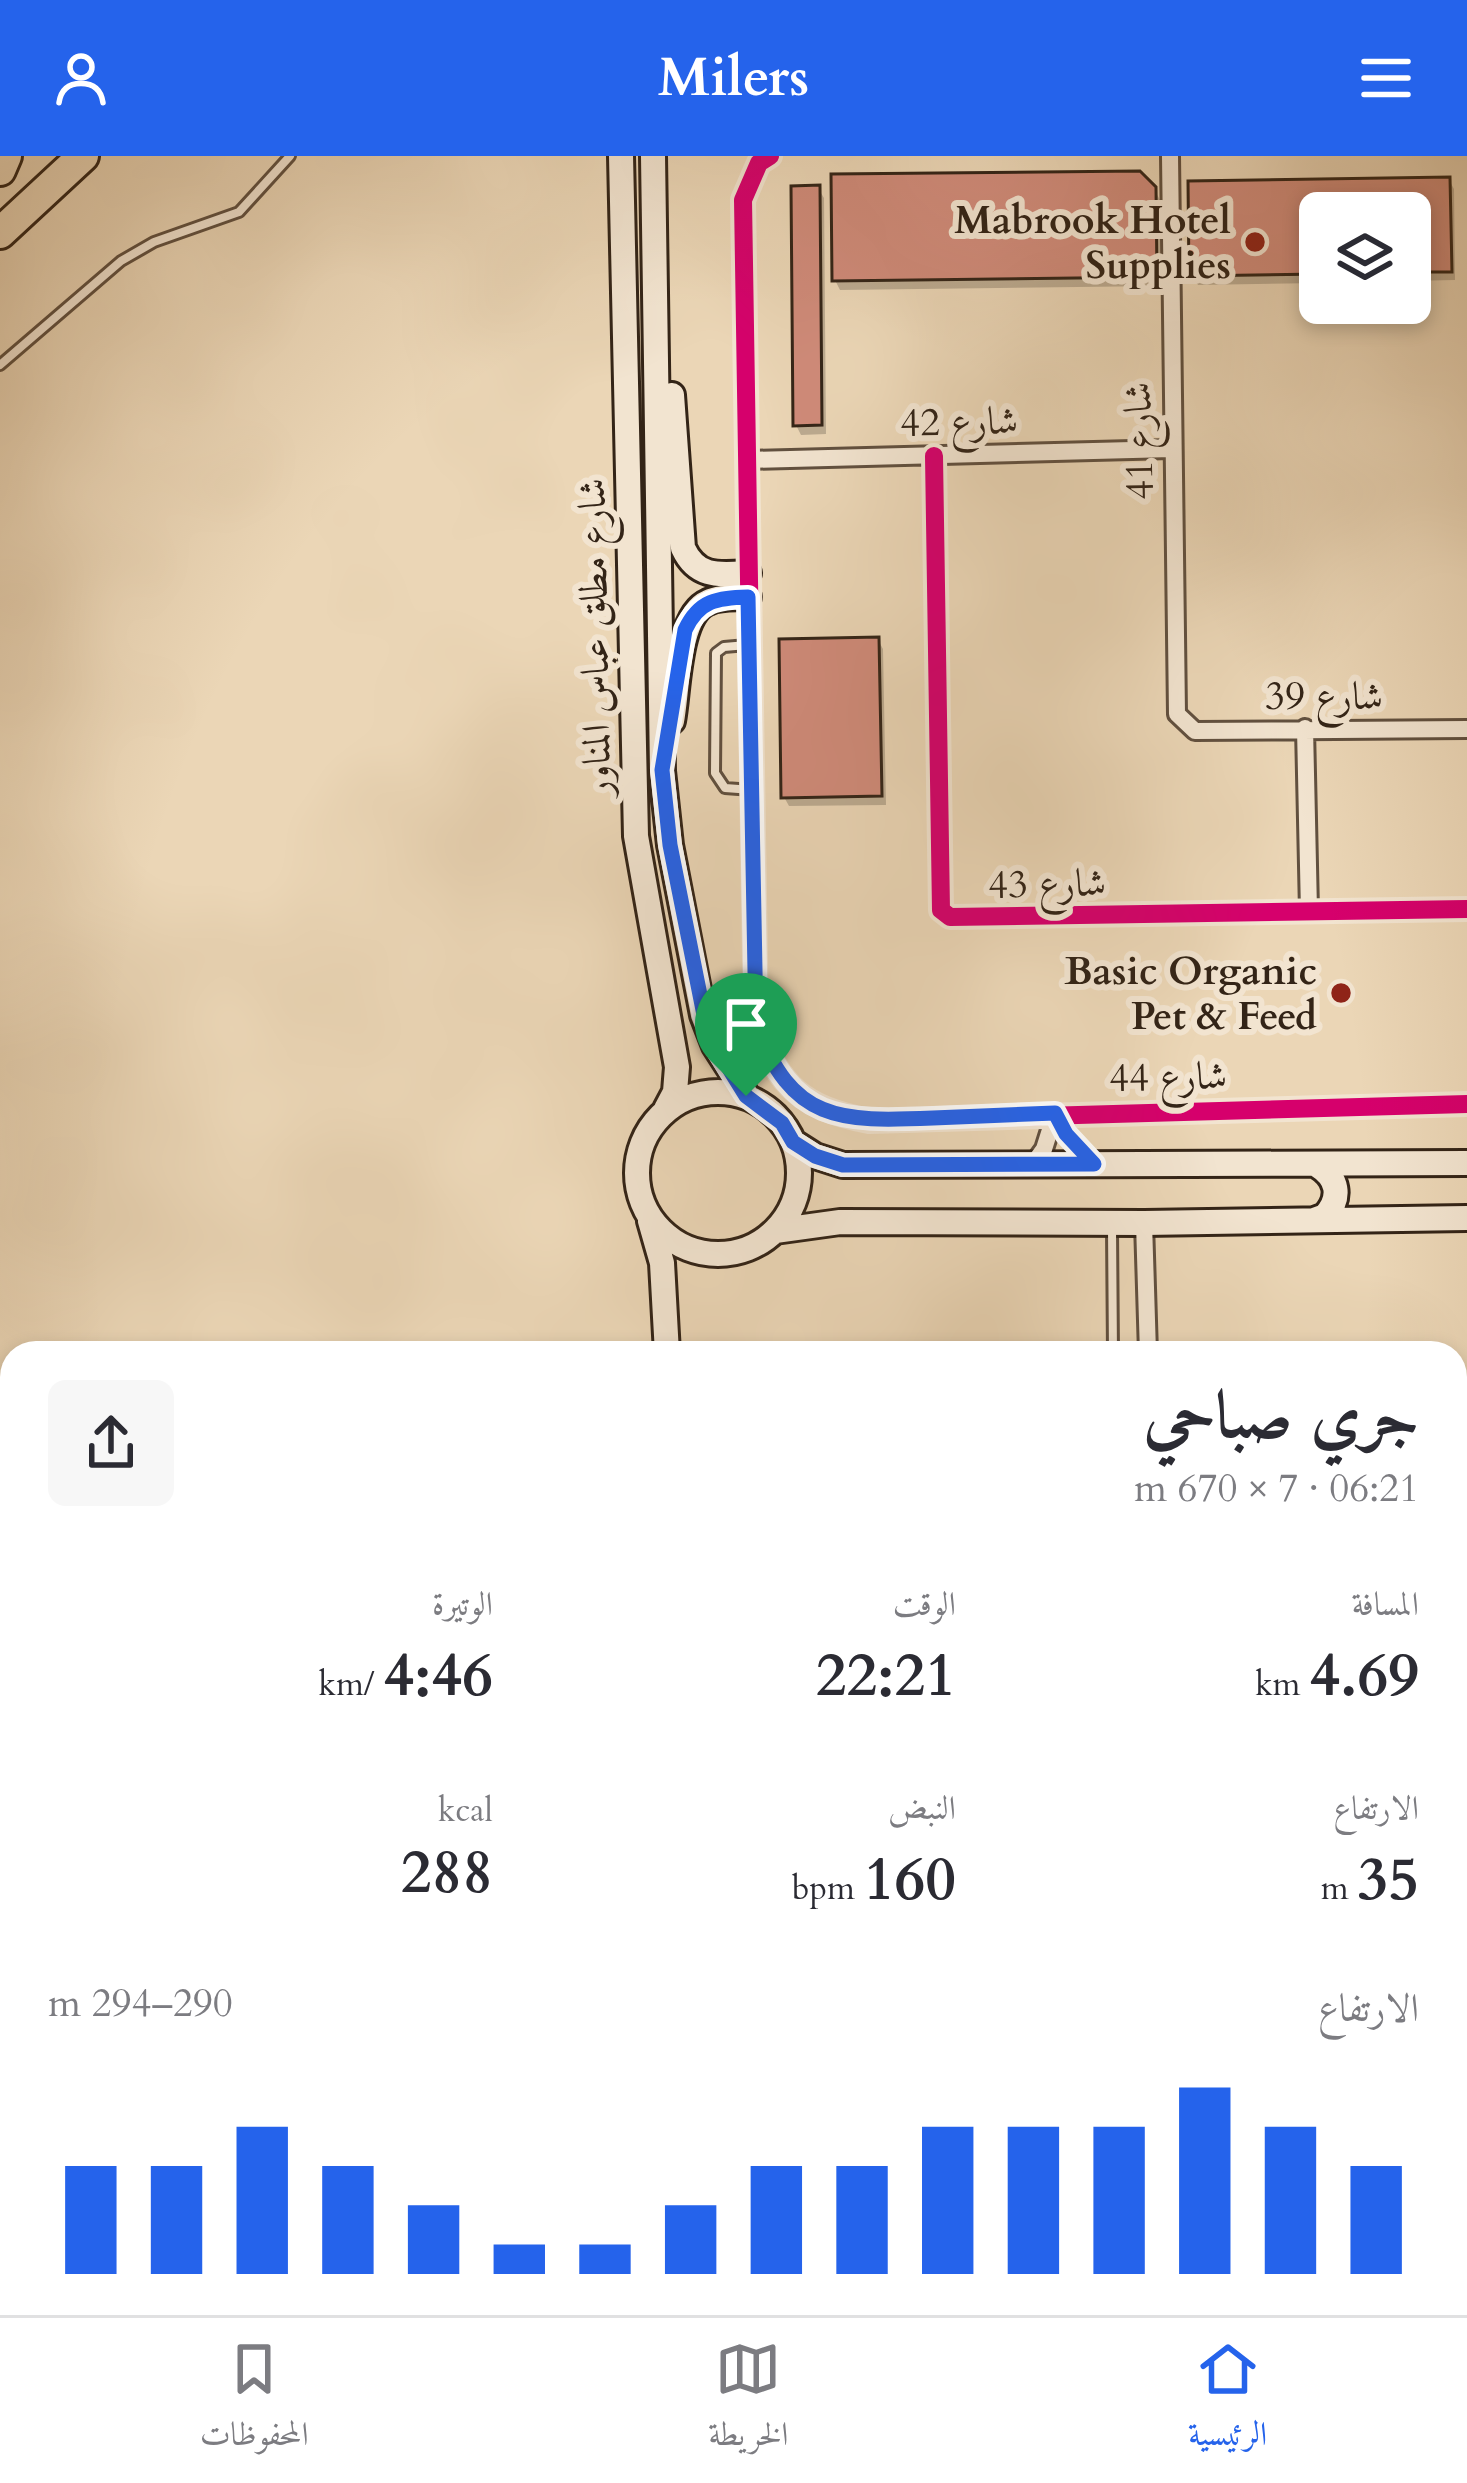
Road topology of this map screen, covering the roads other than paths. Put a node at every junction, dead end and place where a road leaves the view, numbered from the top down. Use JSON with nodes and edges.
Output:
{"nodes":[{"id":1,"x":6,"y":156,"type":"edge"},
{"id":2,"x":83,"y":156,"type":"edge"},
{"id":3,"x":290,"y":156,"type":"edge"},
{"id":4,"x":621,"y":156,"type":"edge"},
{"id":5,"x":653,"y":156,"type":"edge"},
{"id":6,"x":770,"y":156,"type":"edge"},
{"id":7,"x":1170,"y":156,"type":"edge"},
{"id":8,"x":0,"y":170,"type":"edge"},
{"id":9,"x":0,"y":233,"type":"edge"},
{"id":10,"x":656,"y":314,"type":"junction"},
{"id":11,"x":0,"y":365,"type":"edge"},
{"id":12,"x":1171,"y":449,"type":"junction"},
{"id":13,"x":934,"y":456,"type":"junction"},
{"id":14,"x":748,"y":460,"type":"junction"},
{"id":15,"x":748,"y":585,"type":"junction"},
{"id":16,"x":749,"y":645,"type":"junction"},
{"id":17,"x":1184,"y":723,"type":"joint"},
{"id":18,"x":1305,"y":728,"type":"junction"},
{"id":19,"x":1467,"y":729,"type":"edge"},
{"id":20,"x":662,"y":770,"type":"junction"},
{"id":21,"x":752,"y":790,"type":"junction"},
{"id":22,"x":1467,"y":909,"type":"edge"},
{"id":23,"x":1309,"y":911,"type":"junction"},
{"id":24,"x":746,"y":1096,"type":"junction"},
{"id":25,"x":1467,"y":1104,"type":"edge"},
{"id":26,"x":666,"y":1109,"type":"junction"},
{"id":27,"x":1055,"y":1113,"type":"junction"},
{"id":28,"x":793,"y":1142,"type":"junction"},
{"id":29,"x":1467,"y":1162,"type":"edge"},
{"id":30,"x":1033,"y":1164,"type":"junction"},
{"id":31,"x":1094,"y":1164,"type":"junction"},
{"id":32,"x":1317,"y":1165,"type":"junction"},
{"id":33,"x":1467,"y":1218,"type":"edge"},
{"id":34,"x":650,"y":1219,"type":"junction"},
{"id":35,"x":1314,"y":1220,"type":"junction"},
{"id":36,"x":1112,"y":1222,"type":"junction"},
{"id":37,"x":1144,"y":1223,"type":"junction"},
{"id":38,"x":775,"y":1231,"type":"junction"},
{"id":39,"x":666,"y":1341,"type":"edge"},
{"id":40,"x":1113,"y":1341,"type":"edge"},
{"id":41,"x":1148,"y":1341,"type":"edge"}],
"edges":[{"from":1,"to":8,"type":"highway"},
{"from":2,"to":9,"type":"highway"},
{"from":3,"to":11,"type":"lane"},
{"from":4,"to":26,"type":"street","name":"شارع مطلق عباس المناور"},
{"from":5,"to":10,"type":"street","name":"شارع مطلق عباس المناور"},
{"from":6,"to":14,"type":"street","name":"شارع 44"},
{"from":7,"to":12,"type":"street","name":"شارع 41"},
{"from":10,"to":15,"type":"street"},
{"from":10,"to":20,"type":"street","name":"شارع مطلق عباس المناور"},
{"from":12,"to":13,"type":"street","name":"شارع 42"},
{"from":12,"to":17,"type":"street","name":"شارع 41"},
{"from":13,"to":14,"type":"street","name":"شارع 42"},
{"from":13,"to":23,"type":"street","name":"شارع 43"},
{"from":14,"to":15,"type":"street","name":"شارع 44"},
{"from":15,"to":16,"type":"street","name":"شارع 44"},
{"from":15,"to":20,"type":"street"},
{"from":16,"to":21,"type":"street","name":"شارع 44"},
{"from":16,"to":21,"type":"lane"},
{"from":17,"to":18,"type":"street","name":"شارع 39"},
{"from":18,"to":19,"type":"street","name":"شارع 39"},
{"from":18,"to":23,"type":"street"},
{"from":20,"to":24,"type":"street","name":"شارع مطلق عباس المناور"},
{"from":21,"to":27,"type":"street","name":"شارع 44"},
{"from":22,"to":23,"type":"street","name":"شارع 43"},
{"from":24,"to":26,"type":"street"},
{"from":24,"to":28,"type":"street"},
{"from":25,"to":27,"type":"street","name":"شارع 44"},
{"from":26,"to":34,"type":"street"},
{"from":27,"to":30,"type":"street","name":"شارع 44"},
{"from":27,"to":31,"type":"street","name":"شارع 44"},
{"from":28,"to":30,"type":"street"},
{"from":28,"to":38,"type":"street"},
{"from":29,"to":32,"type":"street"},
{"from":30,"to":31,"type":"street"},
{"from":31,"to":32,"type":"street"},
{"from":32,"to":35,"type":"street"},
{"from":33,"to":35,"type":"street"},
{"from":34,"to":38,"type":"street"},
{"from":34,"to":39,"type":"street"},
{"from":35,"to":37,"type":"street"},
{"from":36,"to":37,"type":"street"},
{"from":36,"to":38,"type":"street"},
{"from":36,"to":40,"type":"lane"},
{"from":37,"to":41,"type":"street"}]}
